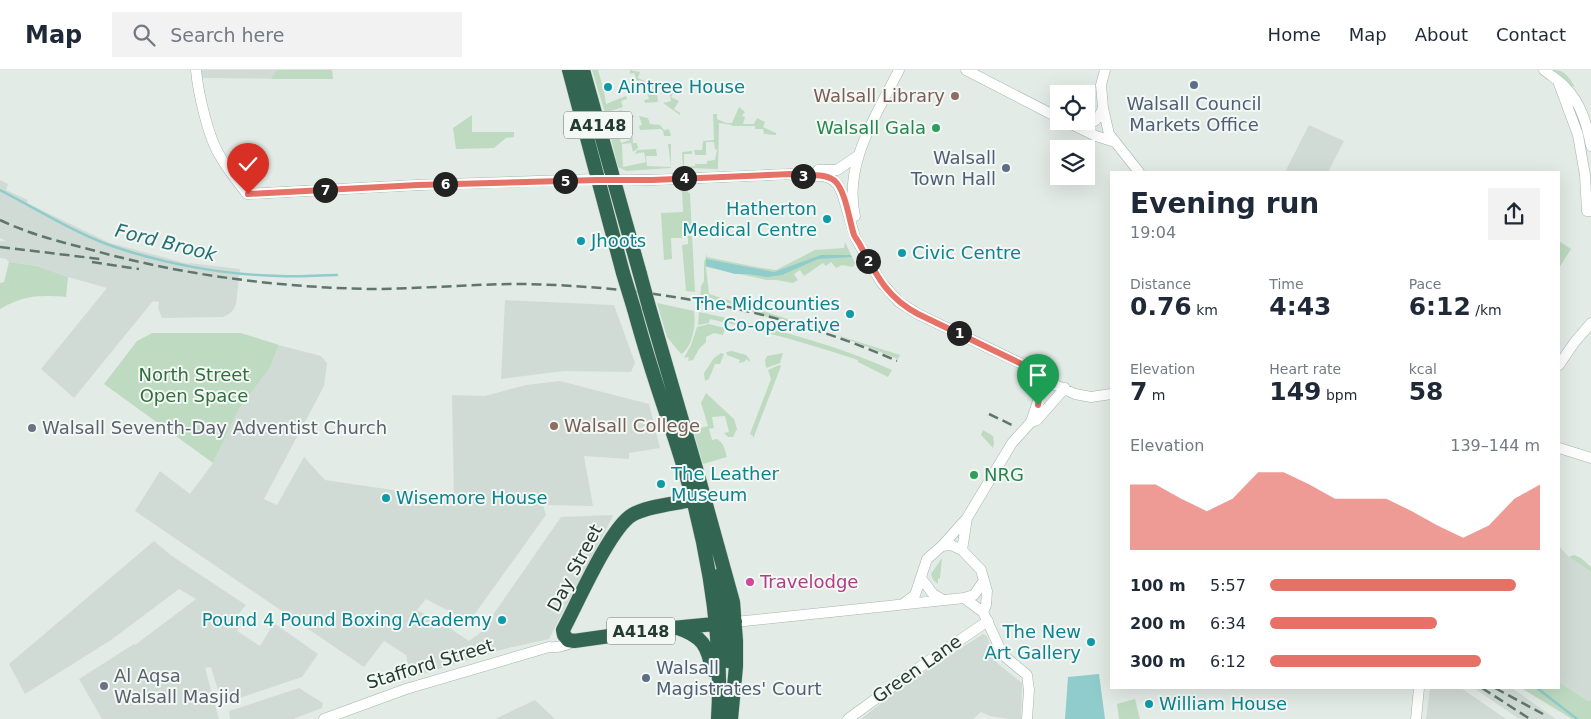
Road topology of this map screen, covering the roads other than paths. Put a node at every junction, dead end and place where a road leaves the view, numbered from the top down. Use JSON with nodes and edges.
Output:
{"nodes":[{"id":1,"x":196,"y":70,"type":"edge"},
{"id":2,"x":569,"y":70,"type":"edge"},
{"id":3,"x":583,"y":70,"type":"edge"},
{"id":4,"x":899,"y":70,"type":"edge"},
{"id":5,"x":966,"y":70,"type":"edge"},
{"id":6,"x":1105,"y":70,"type":"edge"},
{"id":7,"x":1544,"y":70,"type":"edge"},
{"id":8,"x":1558,"y":81,"type":"junction"},
{"id":9,"x":1103,"y":108,"type":"junction"},
{"id":10,"x":1050,"y":114,"type":"edge"},
{"id":11,"x":1095,"y":120,"type":"edge"},
{"id":12,"x":1083,"y":130,"type":"edge"},
{"id":13,"x":1115,"y":142,"type":"junction"},
{"id":14,"x":1591,"y":146,"type":"edge"},
{"id":15,"x":859,"y":156,"type":"junction"},
{"id":16,"x":1138,"y":171,"type":"edge"},
{"id":17,"x":791,"y":174,"type":"junction"},
{"id":18,"x":614,"y":179,"type":"junction"},
{"id":19,"x":597,"y":180,"type":"junction"},
{"id":20,"x":1589,"y":211,"type":"edge"},
{"id":21,"x":860,"y":244,"type":"junction"},
{"id":22,"x":1591,"y":323,"type":"edge"},
{"id":23,"x":1560,"y":364,"type":"edge"},
{"id":24,"x":1040,"y":378,"type":"junction"},
{"id":25,"x":1064,"y":388,"type":"junction"},
{"id":26,"x":1110,"y":394,"type":"edge"},
{"id":27,"x":1031,"y":422,"type":"junction"},
{"id":28,"x":1560,"y":448,"type":"edge"},
{"id":29,"x":1591,"y":458,"type":"edge"},
{"id":30,"x":692,"y":500,"type":"junction"},
{"id":31,"x":708,"y":512,"type":"junction"},
{"id":32,"x":966,"y":518,"type":"junction"},
{"id":33,"x":942,"y":546,"type":"junction"},
{"id":34,"x":962,"y":550,"type":"junction"},
{"id":35,"x":921,"y":578,"type":"junction"},
{"id":36,"x":983,"y":582,"type":"junction"},
{"id":37,"x":964,"y":598,"type":"junction"},
{"id":38,"x":944,"y":600,"type":"junction"},
{"id":39,"x":902,"y":605,"type":"junction"},
{"id":40,"x":986,"y":616,"type":"junction"},
{"id":41,"x":725,"y":623,"type":"junction"},
{"id":42,"x":677,"y":628,"type":"junction"},
{"id":43,"x":569,"y":637,"type":"junction"},
{"id":44,"x":549,"y":647,"type":"junction"},
{"id":45,"x":1419,"y":689,"type":"edge"},
{"id":46,"x":718,"y":702,"type":"junction"},
{"id":47,"x":324,"y":719,"type":"edge"},
{"id":48,"x":718,"y":719,"type":"edge"},
{"id":49,"x":723,"y":719,"type":"edge"},
{"id":50,"x":730,"y":719,"type":"edge"},
{"id":51,"x":848,"y":719,"type":"edge"},
{"id":52,"x":1027,"y":719,"type":"edge"},
{"id":53,"x":1416,"y":719,"type":"edge"}],
"edges":[{"from":1,"to":19,"type":"street"},
{"from":2,"to":19,"type":"highway","number":"A4148"},
{"from":3,"to":18,"type":"highway","number":"A4148"},
{"from":4,"to":15,"type":"street"},
{"from":5,"to":10,"type":"street"},
{"from":6,"to":9,"type":"street"},
{"from":7,"to":8,"type":"street"},
{"from":8,"to":14,"type":"street"},
{"from":8,"to":20,"type":"street"},
{"from":9,"to":11,"type":"street"},
{"from":9,"to":13,"type":"street"},
{"from":12,"to":13,"type":"street"},
{"from":13,"to":16,"type":"street"},
{"from":15,"to":17,"type":"street"},
{"from":15,"to":21,"type":"street"},
{"from":17,"to":18,"type":"street"},
{"from":17,"to":21,"type":"street"},
{"from":18,"to":19,"type":"street"},
{"from":18,"to":31,"type":"highway","number":"A4148","bridge":true},
{"from":19,"to":30,"type":"highway","number":"A4148","bridge":true},
{"from":21,"to":24,"type":"street"},
{"from":22,"to":23,"type":"street"},
{"from":24,"to":25,"type":"street"},
{"from":24,"to":27,"type":"street"},
{"from":25,"to":26,"type":"street"},
{"from":25,"to":27,"type":"street"},
{"from":27,"to":32,"type":"street"},
{"from":28,"to":29,"type":"street"},
{"from":30,"to":31,"type":"highway"},
{"from":30,"to":41,"type":"highway","number":"A4148"},
{"from":30,"to":43,"type":"highway","name":"Day Street"},
{"from":31,"to":41,"type":"highway","number":"A4148"},
{"from":32,"to":33,"type":"street"},
{"from":32,"to":34,"type":"street"},
{"from":33,"to":34,"type":"street"},
{"from":33,"to":35,"type":"street"},
{"from":34,"to":36,"type":"street"},
{"from":35,"to":38,"type":"street"},
{"from":35,"to":39,"type":"street"},
{"from":36,"to":37,"type":"street"},
{"from":36,"to":40,"type":"street"},
{"from":37,"to":38,"type":"street","name":"Stafford Street"},
{"from":37,"to":40,"type":"street"},
{"from":38,"to":39,"type":"street","name":"Stafford Street"},
{"from":39,"to":41,"type":"street","name":"Stafford Street"},
{"from":40,"to":51,"type":"street","name":"Green Lane"},
{"from":40,"to":52,"type":"street"},
{"from":41,"to":42,"type":"highway","name":"Stafford Street","number":"A4148"},
{"from":41,"to":46,"type":"highway","number":"A4148"},
{"from":41,"to":49,"type":"highway"},
{"from":41,"to":50,"type":"highway","number":"A4148"},
{"from":42,"to":43,"type":"highway","name":"Stafford Street","number":"A4148"},
{"from":42,"to":46,"type":"highway"},
{"from":43,"to":44,"type":"street"},
{"from":43,"to":44,"type":"street","name":"Stafford Street"},
{"from":44,"to":47,"type":"street","name":"Stafford Street"},
{"from":45,"to":53,"type":"street"},
{"from":46,"to":48,"type":"highway","number":"A4148"}]}
